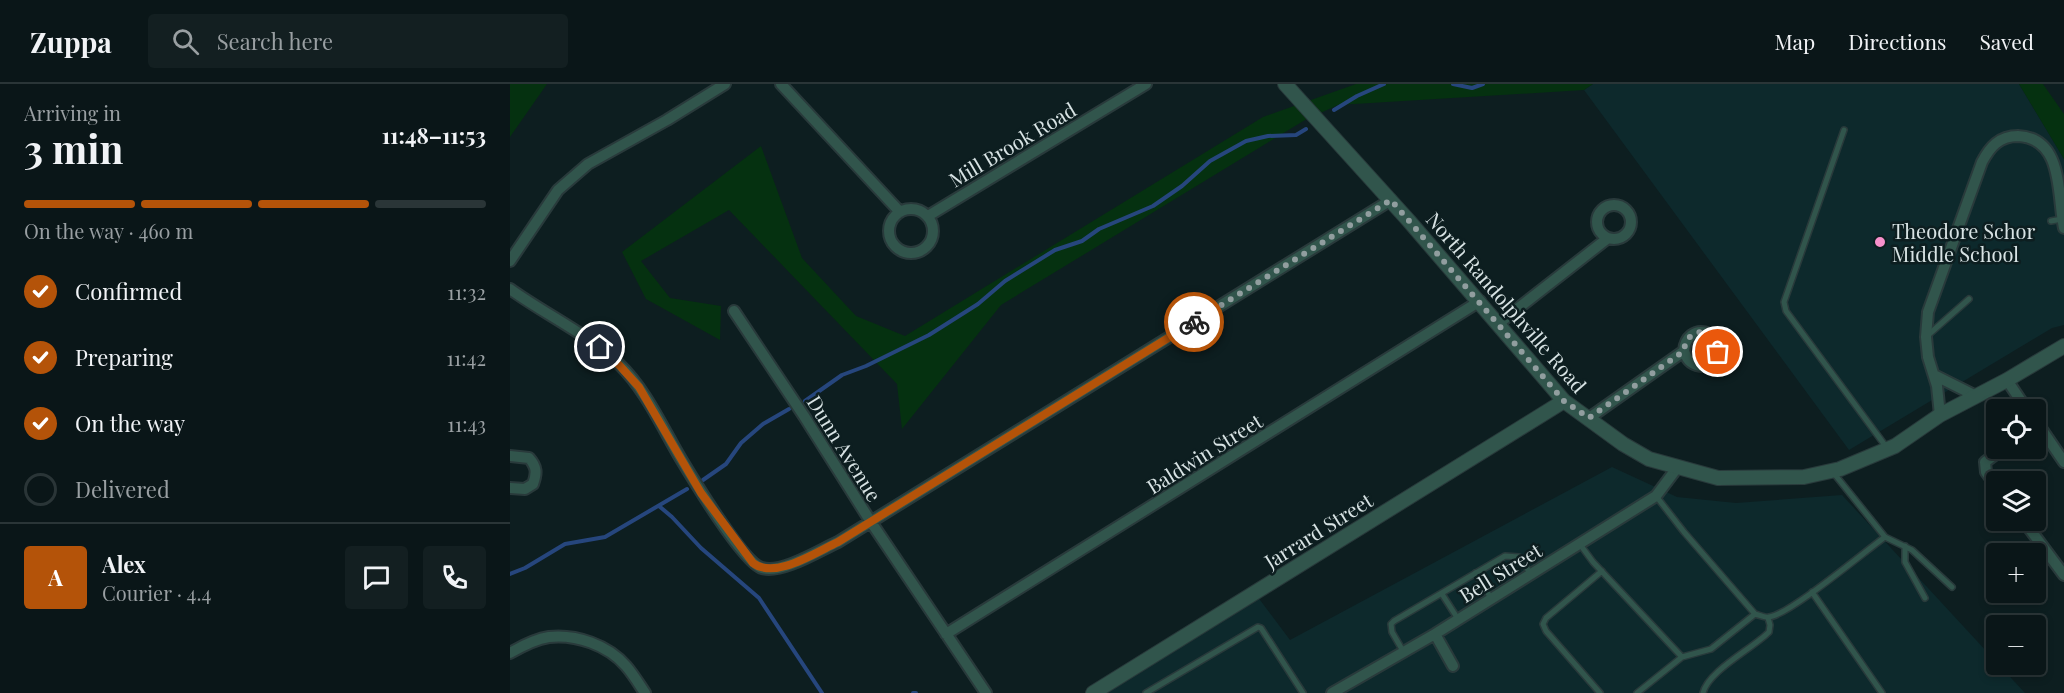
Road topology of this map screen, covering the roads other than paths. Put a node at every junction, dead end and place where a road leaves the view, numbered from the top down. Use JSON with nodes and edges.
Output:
{"nodes":[{"id":1,"x":726,"y":84,"type":"edge"},
{"id":2,"x":781,"y":84,"type":"edge"},
{"id":3,"x":1146,"y":84,"type":"edge"},
{"id":4,"x":1285,"y":84,"type":"edge"},
{"id":5,"x":1844,"y":130,"type":"dead end"},
{"id":6,"x":1391,"y":200,"type":"junction"},
{"id":7,"x":900,"y":212,"type":"junction"},
{"id":8,"x":928,"y":216,"type":"junction"},
{"id":9,"x":2059,"y":222,"type":"edge"},
{"id":10,"x":1608,"y":238,"type":"dead end"},
{"id":11,"x":510,"y":261,"type":"edge"},
{"id":12,"x":510,"y":289,"type":"edge"},
{"id":13,"x":1969,"y":299,"type":"dead end"},
{"id":14,"x":1480,"y":302,"type":"junction"},
{"id":15,"x":734,"y":311,"type":"dead end"},
{"id":16,"x":1498,"y":324,"type":"junction"},
{"id":17,"x":1926,"y":337,"type":"junction"},
{"id":18,"x":2064,"y":346,"type":"edge"},
{"id":19,"x":1684,"y":351,"type":"dead end"},
{"id":20,"x":1936,"y":376,"type":"junction"},
{"id":21,"x":2007,"y":380,"type":"junction"},
{"id":22,"x":1976,"y":396,"type":"junction"},
{"id":23,"x":2020,"y":399,"type":"edge"},
{"id":24,"x":1564,"y":401,"type":"junction"},
{"id":25,"x":1940,"y":415,"type":"junction"},
{"id":26,"x":1589,"y":418,"type":"junction"},
{"id":27,"x":2046,"y":438,"type":"edge"},
{"id":28,"x":1888,"y":449,"type":"junction"},
{"id":29,"x":510,"y":456,"type":"edge"},
{"id":30,"x":1989,"y":459,"type":"edge"},
{"id":31,"x":2064,"y":462,"type":"edge"},
{"id":32,"x":1677,"y":468,"type":"junction"},
{"id":33,"x":1832,"y":470,"type":"junction"},
{"id":34,"x":1986,"y":472,"type":"edge"},
{"id":35,"x":510,"y":488,"type":"edge"},
{"id":36,"x":1656,"y":496,"type":"junction"},
{"id":37,"x":871,"y":522,"type":"junction"},
{"id":38,"x":2031,"y":531,"type":"edge"},
{"id":39,"x":1885,"y":537,"type":"junction"},
{"id":40,"x":1580,"y":543,"type":"junction"},
{"id":41,"x":1905,"y":546,"type":"junction"},
{"id":42,"x":1602,"y":571,"type":"junction"},
{"id":43,"x":1475,"y":573,"type":"junction"},
{"id":44,"x":1531,"y":574,"type":"junction"},
{"id":45,"x":2064,"y":574,"type":"edge"},
{"id":46,"x":1952,"y":588,"type":"dead end"},
{"id":47,"x":1812,"y":592,"type":"junction"},
{"id":48,"x":1442,"y":594,"type":"junction"},
{"id":49,"x":1491,"y":598,"type":"junction"},
{"id":50,"x":1925,"y":598,"type":"dead end"},
{"id":51,"x":1755,"y":614,"type":"junction"},
{"id":52,"x":1768,"y":618,"type":"junction"},
{"id":53,"x":1458,"y":619,"type":"junction"},
{"id":54,"x":1435,"y":633,"type":"junction"},
{"id":55,"x":946,"y":634,"type":"junction"},
{"id":56,"x":1403,"y":651,"type":"junction"},
{"id":57,"x":510,"y":652,"type":"edge"},
{"id":58,"x":1682,"y":657,"type":"junction"},
{"id":59,"x":1453,"y":666,"type":"dead end"},
{"id":60,"x":645,"y":693,"type":"edge"},
{"id":61,"x":986,"y":693,"type":"edge"},
{"id":62,"x":1093,"y":693,"type":"edge"},
{"id":63,"x":1146,"y":693,"type":"edge"},
{"id":64,"x":1303,"y":693,"type":"edge"},
{"id":65,"x":1332,"y":693,"type":"edge"},
{"id":66,"x":1599,"y":693,"type":"edge"},
{"id":67,"x":1637,"y":693,"type":"edge"},
{"id":68,"x":1703,"y":693,"type":"edge"},
{"id":69,"x":1882,"y":693,"type":"edge"}],
"edges":[{"from":1,"to":11,"type":"street"},
{"from":2,"to":7,"type":"street"},
{"from":3,"to":8,"type":"street","name":"Mill Brook Road"},
{"from":4,"to":6,"type":"street","name":"North Randolphville Road"},
{"from":5,"to":28,"type":"lane"},
{"from":6,"to":14,"type":"street","name":"North Randolphville Road"},
{"from":6,"to":37,"type":"street"},
{"from":7,"to":8,"type":"street"},
{"from":7,"to":8,"type":"street"},
{"from":9,"to":17,"type":"street"},
{"from":10,"to":16,"type":"street"},
{"from":12,"to":37,"type":"street"},
{"from":13,"to":17,"type":"lane"},
{"from":14,"to":16,"type":"street","name":"North Randolphville Road"},
{"from":14,"to":55,"type":"street","name":"Baldwin Street"},
{"from":15,"to":37,"type":"street","name":"Dunn Avenue"},
{"from":16,"to":24,"type":"street","name":"North Randolphville Road"},
{"from":17,"to":20,"type":"street"},
{"from":18,"to":21,"type":"street","name":"North Randolphville Road"},
{"from":19,"to":26,"type":"street"},
{"from":20,"to":22,"type":"street"},
{"from":20,"to":25,"type":"street"},
{"from":21,"to":22,"type":"street","name":"North Randolphville Road"},
{"from":21,"to":23,"type":"street"},
{"from":22,"to":25,"type":"street","name":"North Randolphville Road"},
{"from":24,"to":26,"type":"street","name":"North Randolphville Road"},
{"from":24,"to":62,"type":"street","name":"Jarrard Street"},
{"from":25,"to":28,"type":"street","name":"North Randolphville Road"},
{"from":26,"to":32,"type":"street","name":"North Randolphville Road"},
{"from":27,"to":31,"type":"street"},
{"from":28,"to":33,"type":"street","name":"North Randolphville Road"},
{"from":29,"to":35,"type":"street"},
{"from":30,"to":34,"type":"street"},
{"from":32,"to":33,"type":"street","name":"North Randolphville Road"},
{"from":32,"to":36,"type":"street","name":"Bell Street"},
{"from":33,"to":39,"type":"lane"},
{"from":36,"to":40,"type":"street","name":"Bell Street"},
{"from":36,"to":51,"type":"lane"},
{"from":37,"to":55,"type":"street","name":"Dunn Avenue"},
{"from":38,"to":45,"type":"street"},
{"from":39,"to":41,"type":"lane"},
{"from":39,"to":47,"type":"lane"},
{"from":40,"to":42,"type":"lane"},
{"from":40,"to":44,"type":"street","name":"Bell Street"},
{"from":41,"to":46,"type":"lane"},
{"from":41,"to":50,"type":"lane"},
{"from":42,"to":58,"type":"lane"},
{"from":42,"to":66,"type":"lane"},
{"from":43,"to":44,"type":"lane"},
{"from":43,"to":48,"type":"lane"},
{"from":43,"to":49,"type":"lane"},
{"from":44,"to":49,"type":"street","name":"Bell Street"},
{"from":47,"to":52,"type":"lane"},
{"from":47,"to":69,"type":"lane"},
{"from":48,"to":53,"type":"lane"},
{"from":48,"to":56,"type":"lane"},
{"from":49,"to":53,"type":"street","name":"Bell Street"},
{"from":51,"to":52,"type":"lane"},
{"from":51,"to":58,"type":"lane"},
{"from":52,"to":68,"type":"lane"},
{"from":53,"to":54,"type":"street","name":"Bell Street"},
{"from":54,"to":56,"type":"street","name":"Bell Street"},
{"from":54,"to":59,"type":"street"},
{"from":55,"to":61,"type":"street","name":"Dunn Avenue"},
{"from":56,"to":65,"type":"street","name":"Bell Street"},
{"from":57,"to":60,"type":"street"},
{"from":58,"to":67,"type":"lane"},
{"from":63,"to":64,"type":"lane"}]}
